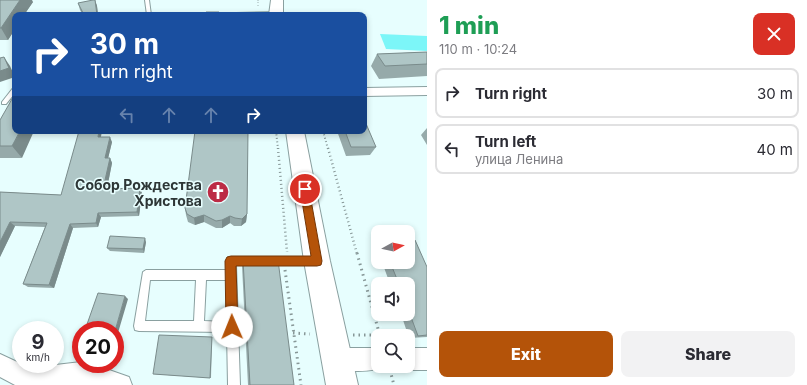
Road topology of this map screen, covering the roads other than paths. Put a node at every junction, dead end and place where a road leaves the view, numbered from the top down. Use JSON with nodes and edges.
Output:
{"nodes":[{"id":1,"x":147,"y":0,"type":"edge"},
{"id":2,"x":276,"y":9,"type":"edge"},
{"id":3,"x":149,"y":12,"type":"edge"},
{"id":4,"x":236,"y":12,"type":"edge"},
{"id":5,"x":427,"y":91,"type":"edge"},
{"id":6,"x":12,"y":92,"type":"edge"},
{"id":7,"x":367,"y":92,"type":"edge"},
{"id":8,"x":2,"y":103,"type":"edge"},
{"id":9,"x":296,"y":134,"type":"edge"},
{"id":10,"x":317,"y":261,"type":"junction"},
{"id":11,"x":201,"y":275,"type":"junction"},
{"id":12,"x":231,"y":275,"type":"junction"},
{"id":13,"x":199,"y":327,"type":"junction"},
{"id":14,"x":232,"y":327,"type":"junction"},
{"id":15,"x":415,"y":359,"type":"edge"},
{"id":16,"x":427,"y":359,"type":"edge"},
{"id":17,"x":371,"y":361,"type":"edge"},
{"id":18,"x":0,"y":365,"type":"edge"},
{"id":19,"x":340,"y":372,"type":"edge"},
{"id":20,"x":121,"y":385,"type":"edge"},
{"id":21,"x":234,"y":385,"type":"edge"}],
"edges":[{"from":1,"to":3,"type":"lane"},
{"from":2,"to":4,"type":"lane"},
{"from":5,"to":7,"type":"street"},
{"from":6,"to":8,"type":"lane"},
{"from":9,"to":10,"type":"main road"},
{"from":10,"to":12,"type":"lane"},
{"from":10,"to":19,"type":"main road"},
{"from":11,"to":12,"type":"lane"},
{"from":11,"to":13,"type":"lane"},
{"from":11,"to":13,"type":"lane"},
{"from":12,"to":14,"type":"lane"},
{"from":13,"to":14,"type":"lane"},
{"from":14,"to":21,"type":"lane"},
{"from":15,"to":16,"type":"street"},
{"from":17,"to":19,"type":"street"},
{"from":18,"to":20,"type":"street"}]}
